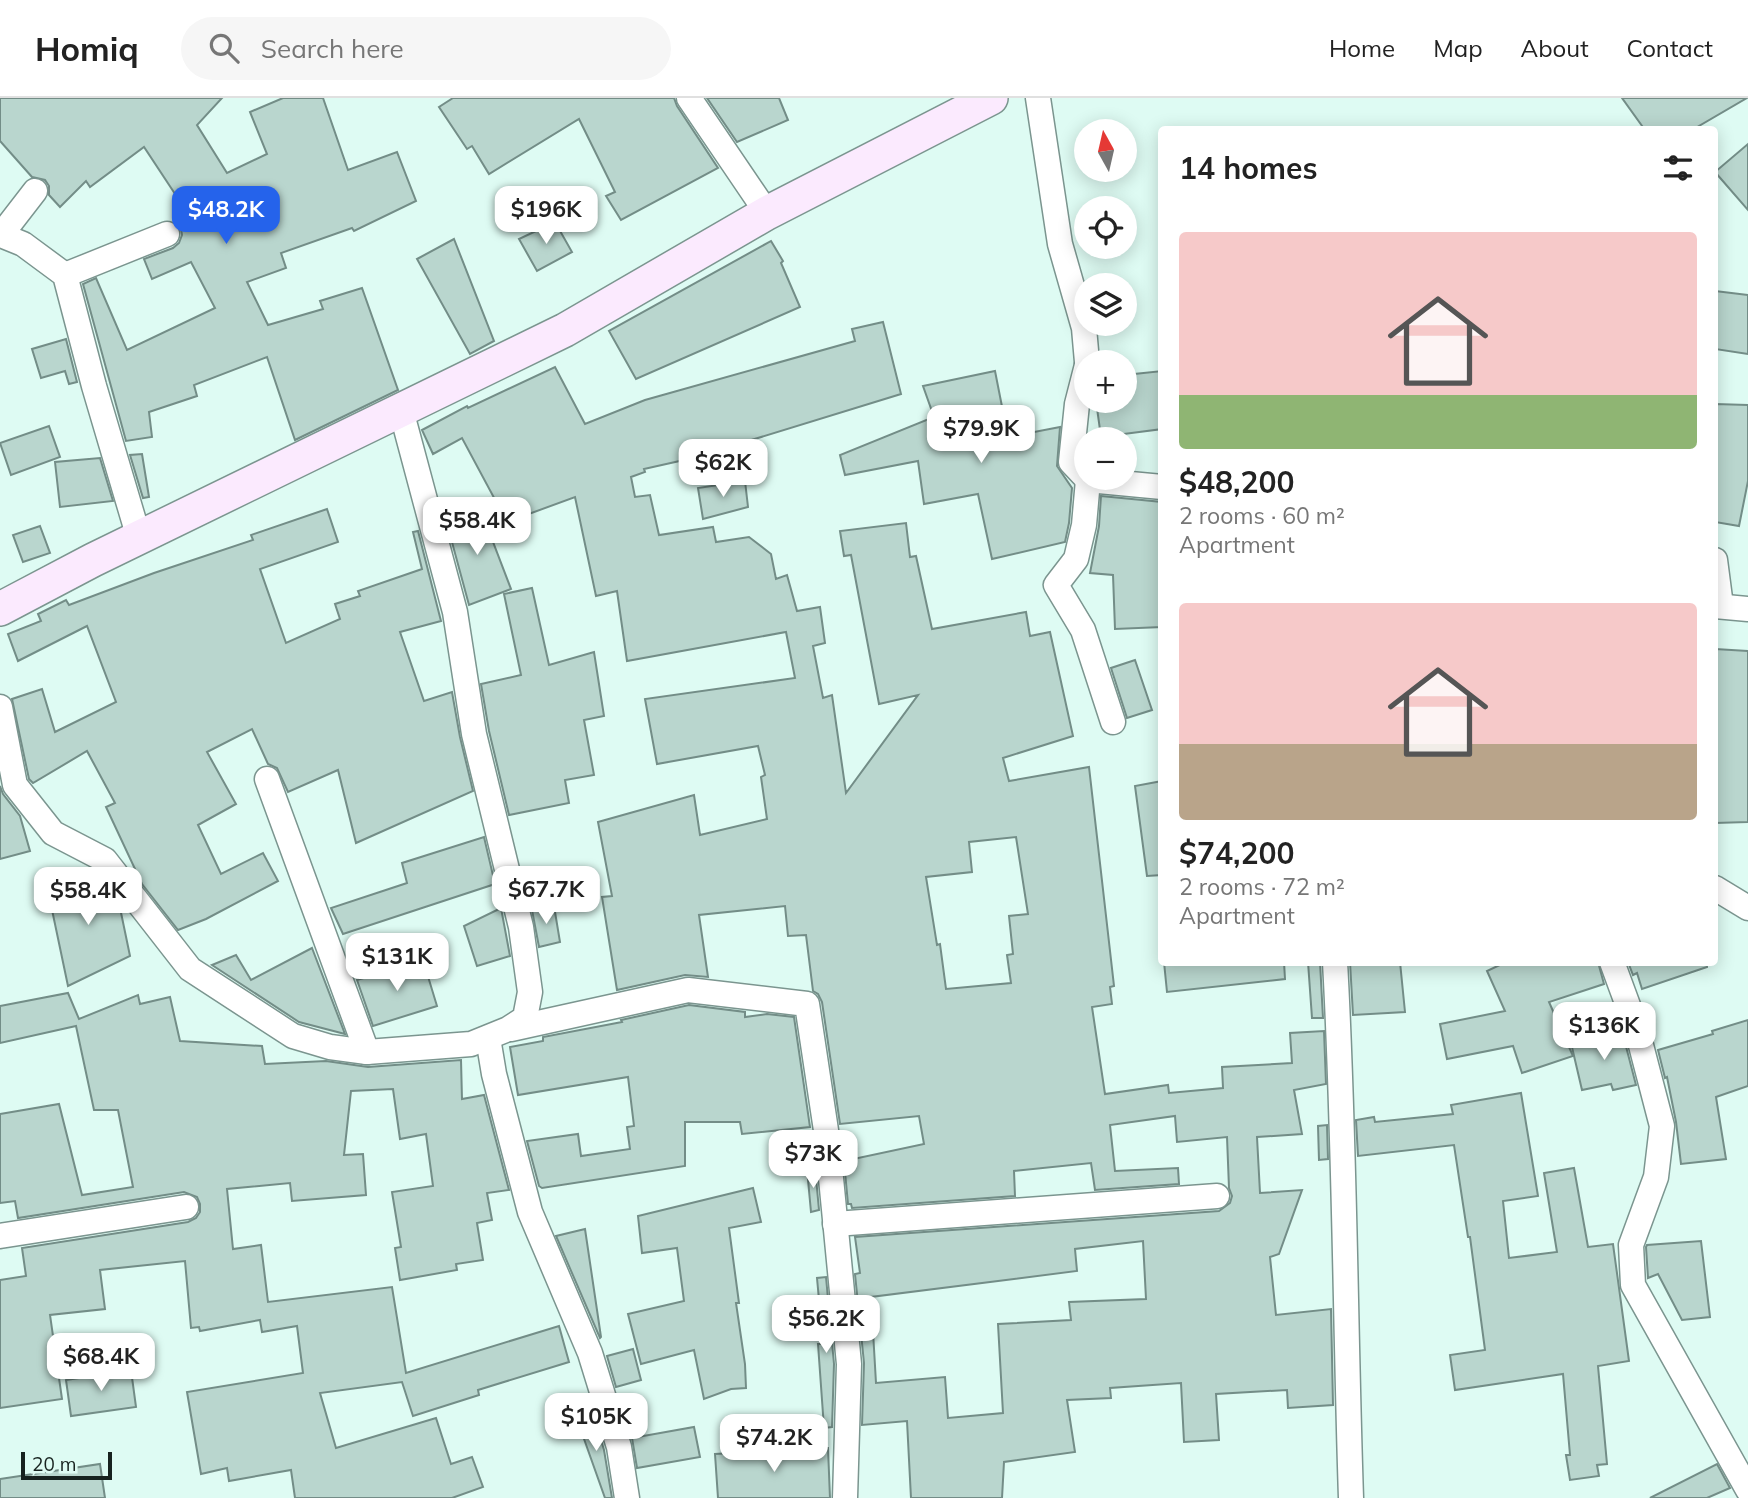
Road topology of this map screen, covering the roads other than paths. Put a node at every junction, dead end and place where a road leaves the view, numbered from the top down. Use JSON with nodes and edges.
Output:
{"nodes":[{"id":1,"x":689,"y":98,"type":"edge"},
{"id":2,"x":992,"y":98,"type":"edge"},
{"id":3,"x":1038,"y":98,"type":"edge"},
{"id":4,"x":35,"y":191,"type":"dead end"},
{"id":5,"x":767,"y":213,"type":"junction"},
{"id":6,"x":167,"y":234,"type":"dead end"},
{"id":7,"x":65,"y":275,"type":"junction"},
{"id":8,"x":1086,"y":350,"type":"edge"},
{"id":9,"x":401,"y":410,"type":"junction"},
{"id":10,"x":1074,"y":433,"type":"edge"},
{"id":11,"x":1074,"y":465,"type":"edge"},
{"id":12,"x":1137,"y":485,"type":"edge"},
{"id":13,"x":1158,"y":487,"type":"edge"},
{"id":14,"x":1087,"y":490,"type":"edge"},
{"id":15,"x":139,"y":538,"type":"junction"},
{"id":16,"x":1718,"y":606,"type":"edge"},
{"id":17,"x":0,"y":609,"type":"edge"},
{"id":18,"x":1748,"y":609,"type":"edge"},
{"id":19,"x":0,"y":707,"type":"edge"},
{"id":20,"x":1113,"y":722,"type":"dead end"},
{"id":21,"x":267,"y":779,"type":"dead end"},
{"id":22,"x":1718,"y":890,"type":"edge"},
{"id":23,"x":1748,"y":908,"type":"edge"},
{"id":24,"x":1335,"y":966,"type":"edge"},
{"id":25,"x":1613,"y":966,"type":"edge"},
{"id":26,"x":498,"y":1034,"type":"junction"},
{"id":27,"x":367,"y":1052,"type":"junction"},
{"id":28,"x":1217,"y":1196,"type":"dead end"},
{"id":29,"x":186,"y":1208,"type":"dead end"},
{"id":30,"x":835,"y":1224,"type":"junction"},
{"id":31,"x":0,"y":1236,"type":"edge"},
{"id":32,"x":1737,"y":1445,"type":"edge"},
{"id":33,"x":1748,"y":1490,"type":"edge"},
{"id":34,"x":627,"y":1498,"type":"edge"},
{"id":35,"x":845,"y":1498,"type":"edge"},
{"id":36,"x":1351,"y":1498,"type":"edge"}],
"edges":[{"from":1,"to":5,"type":"street"},
{"from":2,"to":5,"type":"street"},
{"from":3,"to":8,"type":"street"},
{"from":4,"to":7,"type":"street"},
{"from":5,"to":9,"type":"street"},
{"from":6,"to":7,"type":"street"},
{"from":7,"to":15,"type":"street"},
{"from":9,"to":15,"type":"street"},
{"from":9,"to":26,"type":"street"},
{"from":10,"to":11,"type":"street"},
{"from":12,"to":13,"type":"street"},
{"from":14,"to":20,"type":"street"},
{"from":15,"to":17,"type":"street"},
{"from":16,"to":18,"type":"street"},
{"from":19,"to":27,"type":"street"},
{"from":21,"to":27,"type":"street"},
{"from":22,"to":23,"type":"street"},
{"from":24,"to":36,"type":"street"},
{"from":25,"to":32,"type":"street"},
{"from":26,"to":27,"type":"street"},
{"from":26,"to":30,"type":"street"},
{"from":26,"to":34,"type":"street"},
{"from":28,"to":30,"type":"street"},
{"from":29,"to":31,"type":"street"},
{"from":30,"to":35,"type":"street"},
{"from":32,"to":33,"type":"street"}]}
